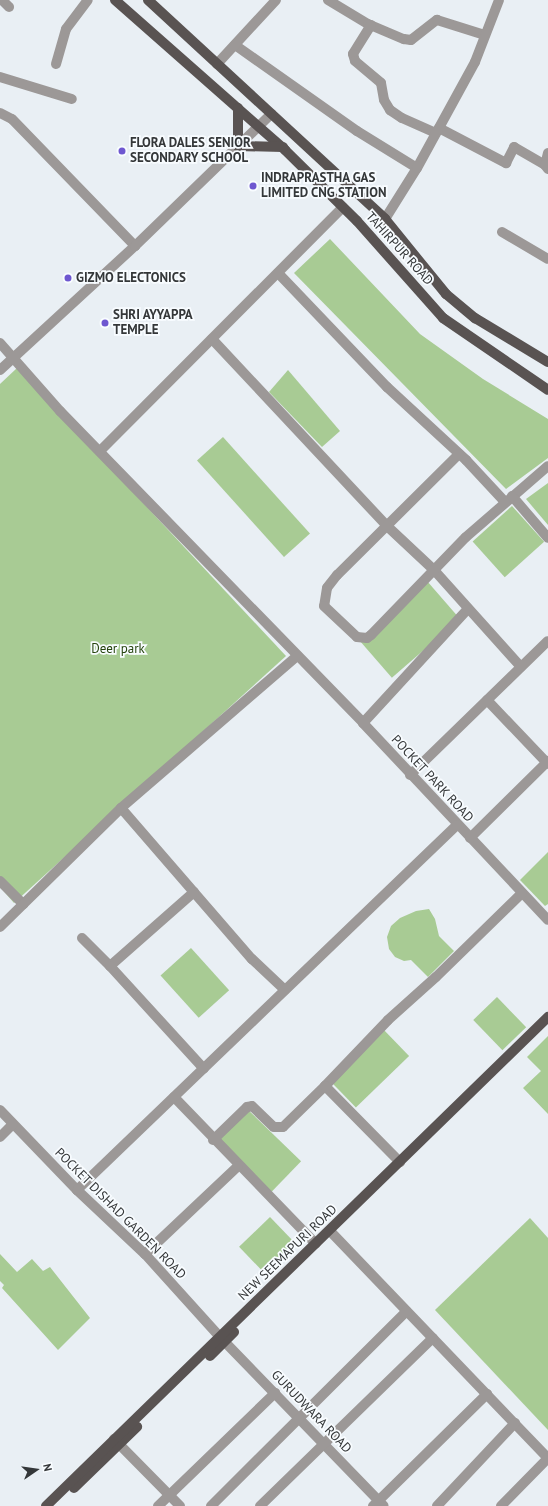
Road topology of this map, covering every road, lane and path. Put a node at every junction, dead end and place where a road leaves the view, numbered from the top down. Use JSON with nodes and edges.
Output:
{"nodes":[{"id":1,"x":88,"y":0,"type":"edge"},
{"id":2,"x":115,"y":0,"type":"edge"},
{"id":3,"x":148,"y":0,"type":"edge"},
{"id":4,"x":276,"y":0,"type":"edge"},
{"id":5,"x":328,"y":0,"type":"edge"},
{"id":6,"x":499,"y":0,"type":"edge"},
{"id":7,"x":371,"y":25,"type":"junction"},
{"id":8,"x":485,"y":35,"type":"junction"},
{"id":9,"x":235,"y":45,"type":"junction"},
{"id":10,"x":56,"y":64,"type":"dead end"},
{"id":11,"x":217,"y":64,"type":"junction"},
{"id":12,"x":0,"y":77,"type":"edge"},
{"id":13,"x":72,"y":99,"type":"dead end"},
{"id":14,"x":238,"y":108,"type":"junction"},
{"id":15,"x":0,"y":112,"type":"edge"},
{"id":16,"x":271,"y":114,"type":"junction"},
{"id":17,"x":259,"y":126,"type":"junction"},
{"id":18,"x":438,"y":131,"type":"junction"},
{"id":19,"x":238,"y":146,"type":"junction"},
{"id":20,"x":282,"y":148,"type":"junction"},
{"id":21,"x":548,"y":153,"type":"edge"},
{"id":22,"x":546,"y":167,"type":"edge"},
{"id":23,"x":417,"y":168,"type":"junction"},
{"id":24,"x":343,"y":208,"type":"junction"},
{"id":25,"x":385,"y":219,"type":"junction"},
{"id":26,"x":502,"y":232,"type":"dead end"},
{"id":27,"x":134,"y":246,"type":"junction"},
{"id":28,"x":548,"y":259,"type":"edge"},
{"id":29,"x":278,"y":273,"type":"junction"},
{"id":30,"x":212,"y":339,"type":"junction"},
{"id":31,"x":0,"y":343,"type":"edge"},
{"id":32,"x":13,"y":356,"type":"junction"},
{"id":33,"x":548,"y":362,"type":"edge"},
{"id":34,"x":0,"y":370,"type":"edge"},
{"id":35,"x":548,"y":390,"type":"edge"},
{"id":36,"x":100,"y":451,"type":"junction"},
{"id":37,"x":459,"y":454,"type":"junction"},
{"id":38,"x":548,"y":466,"type":"edge"},
{"id":39,"x":509,"y":499,"type":"junction"},
{"id":40,"x":387,"y":526,"type":"junction"},
{"id":41,"x":548,"y":538,"type":"edge"},
{"id":42,"x":434,"y":570,"type":"junction"},
{"id":43,"x":467,"y":610,"type":"junction"},
{"id":44,"x":548,"y":641,"type":"edge"},
{"id":45,"x":297,"y":656,"type":"junction"},
{"id":46,"x":521,"y":667,"type":"junction"},
{"id":47,"x":487,"y":700,"type":"junction"},
{"id":48,"x":363,"y":723,"type":"junction"},
{"id":49,"x":548,"y":762,"type":"edge"},
{"id":50,"x":410,"y":776,"type":"junction"},
{"id":51,"x":121,"y":808,"type":"junction"},
{"id":52,"x":457,"y":825,"type":"junction"},
{"id":53,"x":470,"y":838,"type":"junction"},
{"id":54,"x":0,"y":881,"type":"edge"},
{"id":55,"x":194,"y":892,"type":"junction"},
{"id":56,"x":522,"y":893,"type":"junction"},
{"id":57,"x":23,"y":904,"type":"junction"},
{"id":58,"x":548,"y":920,"type":"edge"},
{"id":59,"x":0,"y":927,"type":"edge"},
{"id":60,"x":82,"y":938,"type":"dead end"},
{"id":61,"x":110,"y":966,"type":"junction"},
{"id":62,"x":285,"y":990,"type":"junction"},
{"id":63,"x":548,"y":1017,"type":"edge"},
{"id":64,"x":548,"y":1026,"type":"edge"},
{"id":65,"x":204,"y":1068,"type":"junction"},
{"id":66,"x":325,"y":1086,"type":"junction"},
{"id":67,"x":174,"y":1098,"type":"junction"},
{"id":68,"x":0,"y":1110,"type":"edge"},
{"id":69,"x":13,"y":1124,"type":"junction"},
{"id":70,"x":0,"y":1137,"type":"edge"},
{"id":71,"x":213,"y":1140,"type":"junction"},
{"id":72,"x":400,"y":1162,"type":"junction"},
{"id":73,"x":238,"y":1166,"type":"junction"},
{"id":74,"x":77,"y":1190,"type":"junction"},
{"id":75,"x":331,"y":1232,"type":"junction"},
{"id":76,"x":316,"y":1244,"type":"junction"},
{"id":77,"x":145,"y":1254,"type":"junction"},
{"id":78,"x":407,"y":1311,"type":"junction"},
{"id":79,"x":433,"y":1338,"type":"junction"},
{"id":80,"x":222,"y":1339,"type":"junction"},
{"id":81,"x":274,"y":1393,"type":"junction"},
{"id":82,"x":487,"y":1394,"type":"junction"},
{"id":83,"x":298,"y":1418,"type":"junction"},
{"id":84,"x":515,"y":1423,"type":"junction"},
{"id":85,"x":117,"y":1442,"type":"junction"},
{"id":86,"x":324,"y":1444,"type":"junction"},
{"id":87,"x":548,"y":1458,"type":"edge"},
{"id":88,"x":169,"y":1495,"type":"junction"},
{"id":89,"x":379,"y":1504,"type":"edge"},
{"id":90,"x":46,"y":1506,"type":"edge"},
{"id":91,"x":56,"y":1506,"type":"edge"},
{"id":92,"x":158,"y":1506,"type":"edge"},
{"id":93,"x":180,"y":1506,"type":"edge"},
{"id":94,"x":211,"y":1506,"type":"edge"},
{"id":95,"x":260,"y":1506,"type":"edge"},
{"id":96,"x":437,"y":1506,"type":"edge"},
{"id":97,"x":501,"y":1506,"type":"edge"}],
"edges":[{"from":1,"to":10,"type":"street"},
{"from":2,"to":14,"type":"main road","name":"TAHIRPUR ROAD"},
{"from":3,"to":11,"type":"main road","name":"TAHIRPUR ROAD"},
{"from":4,"to":9,"type":"street"},
{"from":5,"to":7,"type":"street"},
{"from":6,"to":8,"type":"street"},
{"from":7,"to":8,"type":"street"},
{"from":7,"to":18,"type":"street"},
{"from":8,"to":18,"type":"street"},
{"from":9,"to":11,"type":"street"},
{"from":9,"to":23,"type":"street"},
{"from":11,"to":16,"type":"main road","name":"TAHIRPUR ROAD"},
{"from":12,"to":13,"type":"street"},
{"from":14,"to":17,"type":"main road","name":"TAHIRPUR ROAD"},
{"from":14,"to":19,"type":"main road"},
{"from":15,"to":27,"type":"street"},
{"from":16,"to":17,"type":"street"},
{"from":16,"to":25,"type":"main road","name":"TAHIRPUR ROAD"},
{"from":17,"to":19,"type":"street"},
{"from":17,"to":20,"type":"main road","name":"TAHIRPUR ROAD"},
{"from":18,"to":22,"type":"street"},
{"from":18,"to":23,"type":"street"},
{"from":19,"to":20,"type":"main road"},
{"from":19,"to":27,"type":"street"},
{"from":20,"to":24,"type":"main road","name":"TAHIRPUR ROAD"},
{"from":21,"to":22,"type":"street"},
{"from":23,"to":25,"type":"street"},
{"from":24,"to":29,"type":"street"},
{"from":24,"to":35,"type":"main road","name":"TAHIRPUR ROAD"},
{"from":25,"to":33,"type":"main road","name":"TAHIRPUR ROAD"},
{"from":26,"to":28,"type":"street"},
{"from":27,"to":32,"type":"street"},
{"from":29,"to":30,"type":"street"},
{"from":29,"to":37,"type":"street"},
{"from":30,"to":36,"type":"street"},
{"from":30,"to":40,"type":"street"},
{"from":31,"to":32,"type":"street","name":"POCKET PARK ROAD"},
{"from":32,"to":34,"type":"street"},
{"from":32,"to":36,"type":"street","name":"POCKET PARK ROAD"},
{"from":36,"to":45,"type":"street","name":"POCKET PARK ROAD"},
{"from":37,"to":39,"type":"street"},
{"from":37,"to":40,"type":"street"},
{"from":38,"to":39,"type":"street"},
{"from":39,"to":41,"type":"street"},
{"from":39,"to":42,"type":"street"},
{"from":40,"to":42,"type":"street"},
{"from":40,"to":42,"type":"street"},
{"from":42,"to":43,"type":"street"},
{"from":43,"to":46,"type":"street"},
{"from":43,"to":48,"type":"street"},
{"from":44,"to":46,"type":"street"},
{"from":45,"to":48,"type":"street","name":"POCKET PARK ROAD"},
{"from":45,"to":51,"type":"street"},
{"from":46,"to":47,"type":"street"},
{"from":47,"to":49,"type":"street"},
{"from":47,"to":50,"type":"street"},
{"from":48,"to":50,"type":"street","name":"POCKET PARK ROAD"},
{"from":49,"to":53,"type":"street"},
{"from":50,"to":52,"type":"street","name":"POCKET PARK ROAD"},
{"from":51,"to":55,"type":"street"},
{"from":51,"to":57,"type":"street"},
{"from":52,"to":53,"type":"street","name":"POCKET PARK ROAD"},
{"from":52,"to":62,"type":"street"},
{"from":53,"to":56,"type":"street","name":"POCKET PARK ROAD"},
{"from":54,"to":57,"type":"street"},
{"from":55,"to":61,"type":"street"},
{"from":55,"to":62,"type":"street"},
{"from":56,"to":58,"type":"street","name":"POCKET PARK ROAD"},
{"from":56,"to":66,"type":"street"},
{"from":57,"to":59,"type":"street"},
{"from":60,"to":61,"type":"street"},
{"from":61,"to":65,"type":"street"},
{"from":62,"to":65,"type":"street"},
{"from":63,"to":72,"type":"main road","name":"NEW SEEMAPURI ROAD"},
{"from":64,"to":75,"type":"main road","name":"NEW SEEMAPURI ROAD"},
{"from":65,"to":67,"type":"street"},
{"from":66,"to":71,"type":"street"},
{"from":66,"to":72,"type":"street"},
{"from":67,"to":71,"type":"street"},
{"from":67,"to":74,"type":"street"},
{"from":68,"to":69,"type":"street","name":"POCKET DISHAD GARDEN ROAD"},
{"from":69,"to":70,"type":"street"},
{"from":69,"to":74,"type":"street","name":"POCKET DISHAD GARDEN ROAD"},
{"from":71,"to":73,"type":"street"},
{"from":72,"to":75,"type":"main road","name":"NEW SEEMAPURI ROAD"},
{"from":73,"to":76,"type":"street"},
{"from":73,"to":77,"type":"street"},
{"from":74,"to":77,"type":"street","name":"POCKET DISHAD GARDEN ROAD"},
{"from":75,"to":76,"type":"main road","name":"NEW SEEMAPURI ROAD"},
{"from":75,"to":78,"type":"street"},
{"from":75,"to":80,"type":"main road","name":"NEW SEEMAPURI ROAD"},
{"from":76,"to":80,"type":"main road","name":"NEW SEEMAPURI ROAD"},
{"from":77,"to":80,"type":"street","name":"POCKET DISHAD GARDEN ROAD"},
{"from":78,"to":79,"type":"street"},
{"from":78,"to":83,"type":"street"},
{"from":79,"to":82,"type":"street"},
{"from":79,"to":86,"type":"street"},
{"from":80,"to":81,"type":"street","name":"GURUDWARA ROAD"},
{"from":80,"to":85,"type":"main road","name":"NEW SEEMAPURI ROAD"},
{"from":81,"to":83,"type":"street","name":"GURUDWARA ROAD"},
{"from":81,"to":88,"type":"street"},
{"from":82,"to":84,"type":"street"},
{"from":82,"to":89,"type":"street"},
{"from":83,"to":86,"type":"street","name":"GURUDWARA ROAD"},
{"from":83,"to":94,"type":"street"},
{"from":84,"to":87,"type":"street"},
{"from":84,"to":96,"type":"street"},
{"from":85,"to":88,"type":"street"},
{"from":85,"to":90,"type":"main road","name":"NEW SEEMAPURI ROAD"},
{"from":85,"to":91,"type":"main road","name":"NEW SEEMAPURI ROAD"},
{"from":86,"to":89,"type":"street","name":"GURUDWARA ROAD"},
{"from":86,"to":95,"type":"street"},
{"from":87,"to":97,"type":"street"},
{"from":88,"to":92,"type":"street"},
{"from":88,"to":93,"type":"street"}]}
